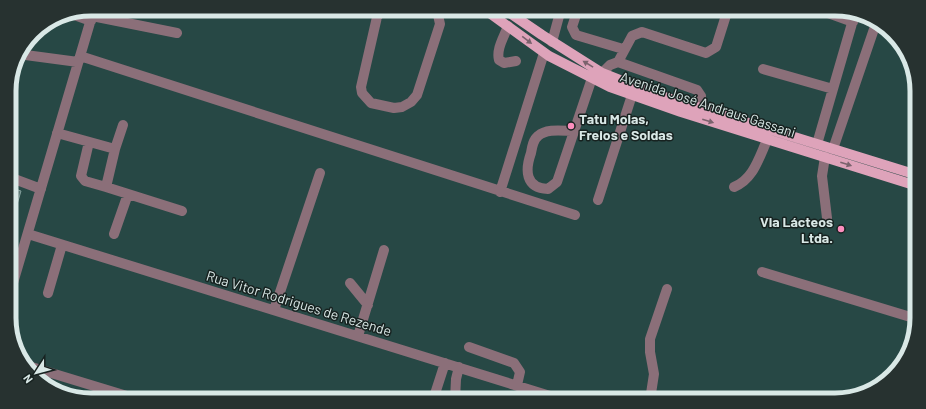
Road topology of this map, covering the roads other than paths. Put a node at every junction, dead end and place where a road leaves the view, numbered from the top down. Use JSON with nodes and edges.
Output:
{"nodes":[{"id":1,"x":93,"y":16,"type":"edge"},
{"id":2,"x":98,"y":16,"type":"edge"},
{"id":3,"x":378,"y":16,"type":"edge"},
{"id":4,"x":438,"y":16,"type":"edge"},
{"id":5,"x":494,"y":16,"type":"edge"},
{"id":6,"x":514,"y":16,"type":"edge"},
{"id":7,"x":560,"y":16,"type":"edge"},
{"id":8,"x":576,"y":16,"type":"edge"},
{"id":9,"x":726,"y":16,"type":"edge"},
{"id":10,"x":854,"y":18,"type":"edge"},
{"id":11,"x":508,"y":26,"type":"junction"},
{"id":12,"x":875,"y":28,"type":"edge"},
{"id":13,"x":177,"y":33,"type":"dead end"},
{"id":14,"x":552,"y":42,"type":"junction"},
{"id":15,"x":624,"y":50,"type":"junction"},
{"id":16,"x":544,"y":53,"type":"junction"},
{"id":17,"x":26,"y":55,"type":"edge"},
{"id":18,"x":79,"y":59,"type":"junction"},
{"id":19,"x":516,"y":61,"type":"dead end"},
{"id":20,"x":618,"y":62,"type":"junction"},
{"id":21,"x":763,"y":69,"type":"dead end"},
{"id":22,"x":602,"y":72,"type":"junction"},
{"id":23,"x":592,"y":78,"type":"junction"},
{"id":24,"x":833,"y":89,"type":"junction"},
{"id":25,"x":632,"y":95,"type":"junction"},
{"id":26,"x":697,"y":106,"type":"junction"},
{"id":27,"x":693,"y":116,"type":"junction"},
{"id":28,"x":123,"y":125,"type":"dead end"},
{"id":29,"x":574,"y":131,"type":"junction"},
{"id":30,"x":57,"y":133,"type":"junction"},
{"id":31,"x":768,"y":138,"type":"junction"},
{"id":32,"x":89,"y":142,"type":"junction"},
{"id":33,"x":116,"y":149,"type":"junction"},
{"id":34,"x":833,"y":149,"type":"junction"},
{"id":35,"x":820,"y":150,"type":"junction"},
{"id":36,"x":320,"y":173,"type":"dead end"},
{"id":37,"x":910,"y":173,"type":"edge"},
{"id":38,"x":16,"y":180,"type":"edge"},
{"id":39,"x":910,"y":183,"type":"edge"},
{"id":40,"x":106,"y":187,"type":"junction"},
{"id":41,"x":734,"y":187,"type":"dead end"},
{"id":42,"x":41,"y":189,"type":"junction"},
{"id":43,"x":500,"y":192,"type":"junction"},
{"id":44,"x":128,"y":194,"type":"junction"},
{"id":45,"x":598,"y":200,"type":"dead end"},
{"id":46,"x":182,"y":211,"type":"dead end"},
{"id":47,"x":575,"y":215,"type":"dead end"},
{"id":48,"x":827,"y":218,"type":"dead end"},
{"id":49,"x":28,"y":234,"type":"junction"},
{"id":50,"x":114,"y":234,"type":"dead end"},
{"id":51,"x":62,"y":245,"type":"junction"},
{"id":52,"x":384,"y":250,"type":"dead end"},
{"id":53,"x":16,"y":257,"type":"edge"},
{"id":54,"x":20,"y":258,"type":"junction"},
{"id":55,"x":16,"y":272,"type":"edge"},
{"id":56,"x":762,"y":272,"type":"dead end"},
{"id":57,"x":350,"y":283,"type":"dead end"},
{"id":58,"x":667,"y":289,"type":"dead end"},
{"id":59,"x":48,"y":293,"type":"dead end"},
{"id":60,"x":368,"y":305,"type":"junction"},
{"id":61,"x":274,"y":310,"type":"junction"},
{"id":62,"x":910,"y":316,"type":"edge"},
{"id":63,"x":358,"y":336,"type":"junction"},
{"id":64,"x":469,"y":347,"type":"dead end"},
{"id":65,"x":445,"y":363,"type":"junction"},
{"id":66,"x":459,"y":367,"type":"junction"},
{"id":67,"x":36,"y":368,"type":"edge"},
{"id":68,"x":516,"y":385,"type":"junction"},
{"id":69,"x":117,"y":393,"type":"edge"},
{"id":70,"x":435,"y":393,"type":"edge"},
{"id":71,"x":455,"y":393,"type":"edge"},
{"id":72,"x":541,"y":393,"type":"edge"},
{"id":73,"x":651,"y":393,"type":"edge"}],
"edges":[{"from":1,"to":18,"type":"street"},
{"from":2,"to":13,"type":"street"},
{"from":3,"to":4,"type":"street"},
{"from":5,"to":11,"type":"main road","name":"Avenida José Andraus Gassani"},
{"from":6,"to":14,"type":"main road","name":"Avenida José Andraus Gassani"},
{"from":7,"to":14,"type":"street"},
{"from":8,"to":15,"type":"street"},
{"from":9,"to":15,"type":"street"},
{"from":10,"to":24,"type":"street"},
{"from":11,"to":16,"type":"main road","name":"Avenida José Andraus Gassani","one_way":true},
{"from":11,"to":19,"type":"street"},
{"from":12,"to":34,"type":"street"},
{"from":22,"to":14,"type":"main road","name":"Avenida José Andraus Gassani","one_way":true},
{"from":15,"to":20,"type":"street"},
{"from":16,"to":23,"type":"main road","name":"Avenida José Andraus Gassani"},
{"from":16,"to":43,"type":"street"},
{"from":17,"to":18,"type":"street"},
{"from":18,"to":30,"type":"street"},
{"from":18,"to":43,"type":"street"},
{"from":20,"to":22,"type":"street"},
{"from":20,"to":26,"type":"street"},
{"from":21,"to":24,"type":"street"},
{"from":22,"to":26,"type":"main road","name":"Avenida José Andraus Gassani"},
{"from":23,"to":25,"type":"main road","name":"Avenida José Andraus Gassani"},
{"from":23,"to":29,"type":"street"},
{"from":24,"to":35,"type":"street"},
{"from":25,"to":27,"type":"main road","name":"Avenida José Andraus Gassani"},
{"from":25,"to":45,"type":"street"},
{"from":26,"to":27,"type":"street"},
{"from":26,"to":35,"type":"main road","name":"Avenida José Andraus Gassani"},
{"from":27,"to":31,"type":"main road","name":"Avenida José Andraus Gassani","one_way":true},
{"from":28,"to":33,"type":"street"},
{"from":29,"to":29,"type":"street"},
{"from":30,"to":32,"type":"street"},
{"from":30,"to":42,"type":"street"},
{"from":31,"to":35,"type":"main road","name":"Avenida José Andraus Gassani"},
{"from":31,"to":41,"type":"street"},
{"from":32,"to":33,"type":"street"},
{"from":32,"to":40,"type":"street"},
{"from":33,"to":40,"type":"street"},
{"from":34,"to":35,"type":"main road","name":"Avenida José Andraus Gassani"},
{"from":34,"to":37,"type":"main road","name":"Avenida José Andraus Gassani"},
{"from":35,"to":39,"type":"main road","name":"Avenida José Andraus Gassani","one_way":true},
{"from":35,"to":48,"type":"street"},
{"from":36,"to":61,"type":"street"},
{"from":38,"to":42,"type":"street"},
{"from":40,"to":44,"type":"street"},
{"from":42,"to":49,"type":"street"},
{"from":43,"to":47,"type":"street"},
{"from":44,"to":46,"type":"street"},
{"from":44,"to":50,"type":"street"},
{"from":49,"to":51,"type":"street","name":"Rua Vitor Rodrigues de Rezende"},
{"from":49,"to":54,"type":"street"},
{"from":51,"to":59,"type":"street"},
{"from":51,"to":61,"type":"street","name":"Rua Vitor Rodrigues de Rezende"},
{"from":52,"to":60,"type":"street"},
{"from":53,"to":54,"type":"street"},
{"from":54,"to":55,"type":"street"},
{"from":56,"to":62,"type":"street"},
{"from":57,"to":60,"type":"street"},
{"from":58,"to":73,"type":"street"},
{"from":60,"to":63,"type":"street"},
{"from":61,"to":63,"type":"street","name":"Rua Vitor Rodrigues de Rezende"},
{"from":63,"to":65,"type":"street","name":"Rua Vitor Rodrigues de Rezende"},
{"from":64,"to":68,"type":"street"},
{"from":65,"to":66,"type":"street","name":"Rua Vitor Rodrigues de Rezende"},
{"from":65,"to":70,"type":"street"},
{"from":66,"to":68,"type":"street","name":"Rua Vitor Rodrigues de Rezende"},
{"from":66,"to":71,"type":"street"},
{"from":67,"to":69,"type":"street"},
{"from":68,"to":72,"type":"street","name":"Rua Vitor Rodrigues de Rezende"}]}
